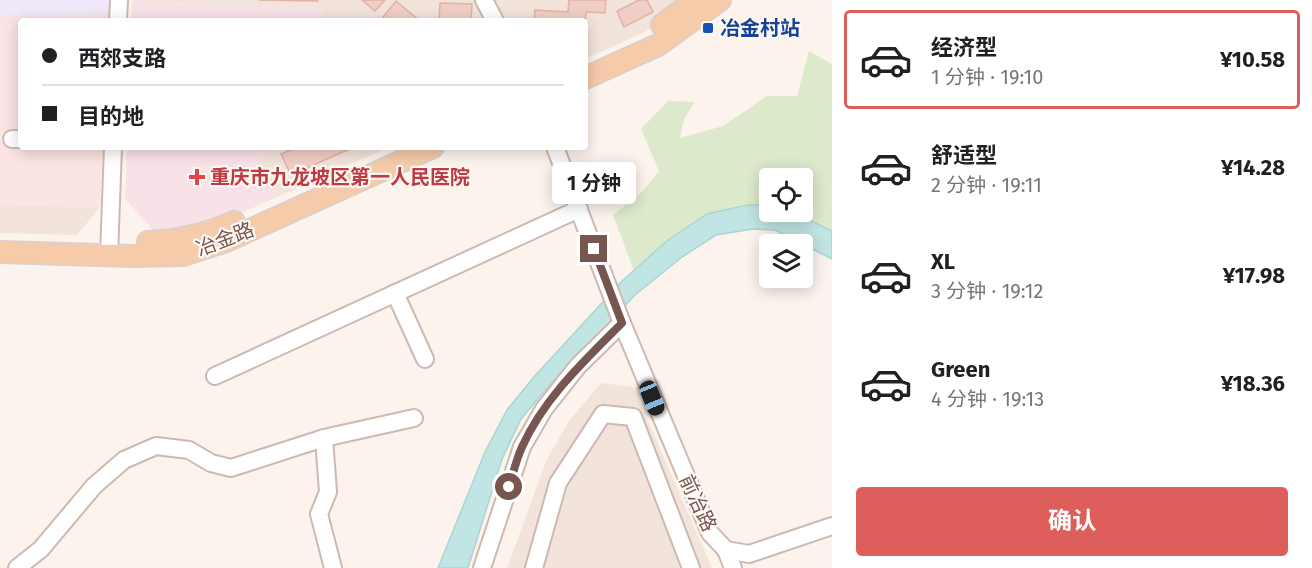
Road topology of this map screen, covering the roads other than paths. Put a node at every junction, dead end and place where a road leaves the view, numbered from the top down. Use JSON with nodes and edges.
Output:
{"nodes":[{"id":1,"x":119,"y":0,"type":"edge"},
{"id":2,"x":484,"y":0,"type":"edge"},
{"id":3,"x":695,"y":0,"type":"edge"},
{"id":4,"x":720,"y":0,"type":"edge"},
{"id":5,"x":118,"y":18,"type":"edge"},
{"id":6,"x":493,"y":18,"type":"edge"},
{"id":7,"x":588,"y":62,"type":"edge"},
{"id":8,"x":588,"y":77,"type":"edge"},
{"id":9,"x":113,"y":150,"type":"edge"},
{"id":10,"x":391,"y":150,"type":"edge"},
{"id":11,"x":426,"y":150,"type":"edge"},
{"id":12,"x":556,"y":150,"type":"edge"},
{"id":13,"x":579,"y":210,"type":"junction"},
{"id":14,"x":0,"y":240,"type":"edge"},
{"id":15,"x":109,"y":249,"type":"junction"},
{"id":16,"x":0,"y":252,"type":"edge"},
{"id":17,"x":395,"y":293,"type":"junction"},
{"id":18,"x":622,"y":323,"type":"junction"},
{"id":19,"x":425,"y":359,"type":"dead end"},
{"id":20,"x":215,"y":376,"type":"dead end"},
{"id":21,"x":414,"y":418,"type":"dead end"},
{"id":22,"x":324,"y":438,"type":"junction"},
{"id":23,"x":832,"y":526,"type":"edge"},
{"id":24,"x":726,"y":550,"type":"junction"},
{"id":25,"x":17,"y":568,"type":"edge"},
{"id":26,"x":333,"y":568,"type":"edge"},
{"id":27,"x":482,"y":568,"type":"edge"},
{"id":28,"x":534,"y":568,"type":"edge"},
{"id":29,"x":691,"y":568,"type":"edge"},
{"id":30,"x":733,"y":568,"type":"edge"}],
"edges":[{"from":1,"to":5,"type":"street"},
{"from":2,"to":6,"type":"street"},
{"from":3,"to":7,"type":"main road"},
{"from":4,"to":8,"type":"main road"},
{"from":9,"to":15,"type":"street"},
{"from":10,"to":15,"type":"main road","name":"冶金路"},
{"from":11,"to":15,"type":"main road","name":"冶金路"},
{"from":12,"to":13,"type":"street"},
{"from":13,"to":17,"type":"street"},
{"from":13,"to":18,"type":"street","name":"前冶路"},
{"from":14,"to":15,"type":"main road","name":"冶金路"},
{"from":15,"to":16,"type":"main road","name":"冶金路"},
{"from":17,"to":19,"type":"street"},
{"from":17,"to":20,"type":"street"},
{"from":18,"to":24,"type":"street","name":"前冶路"},
{"from":18,"to":27,"type":"street"},
{"from":21,"to":22,"type":"street"},
{"from":22,"to":25,"type":"street"},
{"from":22,"to":26,"type":"street"},
{"from":23,"to":24,"type":"street","name":"前冶路"},
{"from":24,"to":30,"type":"street"},
{"from":28,"to":29,"type":"street"}]}
